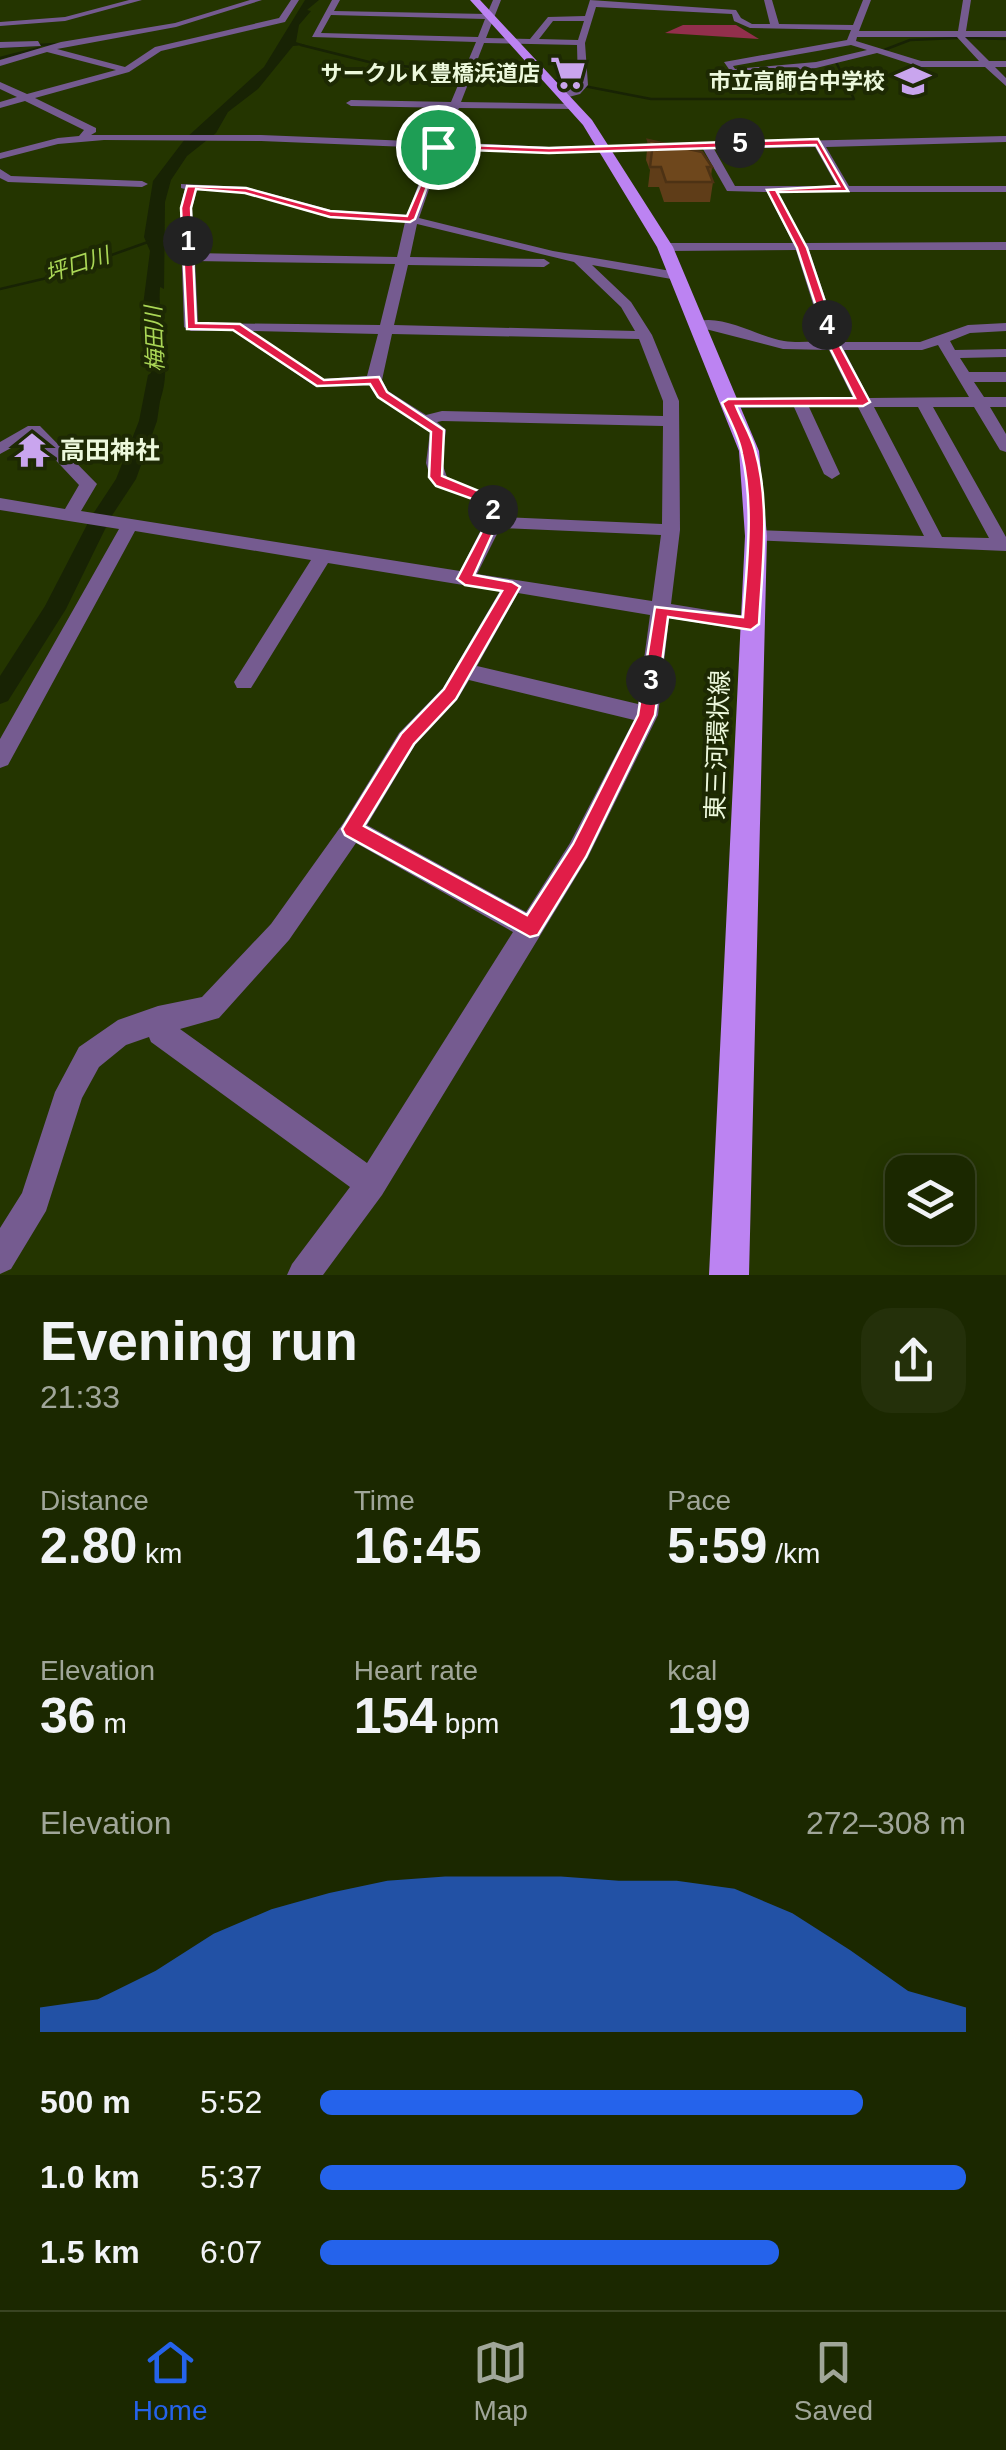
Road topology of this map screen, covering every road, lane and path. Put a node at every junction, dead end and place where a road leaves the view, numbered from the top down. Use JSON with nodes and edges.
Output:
{"nodes":[{"id":1,"x":138,"y":0,"type":"edge"},
{"id":2,"x":245,"y":0,"type":"edge"},
{"id":3,"x":258,"y":0,"type":"edge"},
{"id":4,"x":295,"y":0,"type":"edge"},
{"id":5,"x":336,"y":0,"type":"edge"},
{"id":6,"x":475,"y":0,"type":"edge"},
{"id":7,"x":497,"y":0,"type":"edge"},
{"id":8,"x":768,"y":0,"type":"edge"},
{"id":9,"x":867,"y":0,"type":"edge"},
{"id":10,"x":966,"y":0,"type":"edge"},
{"id":11,"x":593,"y":2,"type":"edge"},
{"id":12,"x":328,"y":14,"type":"junction"},
{"id":13,"x":492,"y":18,"type":"junction"},
{"id":14,"x":589,"y":18,"type":"junction"},
{"id":15,"x":0,"y":24,"type":"edge"},
{"id":16,"x":774,"y":26,"type":"junction"},
{"id":17,"x":961,"y":34,"type":"junction"},
{"id":18,"x":1006,"y":34,"type":"edge"},
{"id":19,"x":854,"y":35,"type":"junction"},
{"id":20,"x":94,"y":38,"type":"junction"},
{"id":21,"x":512,"y":40,"type":"junction"},
{"id":22,"x":481,"y":41,"type":"junction"},
{"id":23,"x":534,"y":41,"type":"junction"},
{"id":24,"x":582,"y":43,"type":"junction"},
{"id":25,"x":0,"y":45,"type":"edge"},
{"id":26,"x":128,"y":46,"type":"dead end"},
{"id":27,"x":48,"y":50,"type":"junction"},
{"id":28,"x":881,"y":51,"type":"junction"},
{"id":29,"x":0,"y":64,"type":"edge"},
{"id":30,"x":987,"y":64,"type":"junction"},
{"id":31,"x":1006,"y":64,"type":"edge"},
{"id":32,"x":126,"y":70,"type":"junction"},
{"id":33,"x":1006,"y":84,"type":"edge"},
{"id":34,"x":0,"y":85,"type":"edge"},
{"id":35,"x":568,"y":90,"type":"junction"},
{"id":36,"x":26,"y":98,"type":"junction"},
{"id":37,"x":351,"y":102,"type":"dead end"},
{"id":38,"x":0,"y":105,"type":"edge"},
{"id":39,"x":453,"y":106,"type":"junction"},
{"id":40,"x":158,"y":122,"type":"dead end"},
{"id":41,"x":192,"y":125,"type":"dead end"},
{"id":42,"x":156,"y":137,"type":"junction"},
{"id":43,"x":173,"y":137,"type":"junction"},
{"id":44,"x":76,"y":138,"type":"junction"},
{"id":45,"x":991,"y":138,"type":"junction"},
{"id":46,"x":1006,"y":139,"type":"edge"},
{"id":47,"x":818,"y":142,"type":"junction"},
{"id":48,"x":706,"y":145,"type":"junction"},
{"id":49,"x":438,"y":147,"type":"junction"},
{"id":50,"x":604,"y":148,"type":"junction"},
{"id":51,"x":0,"y":156,"type":"edge"},
{"id":52,"x":1006,"y":156,"type":"edge"},
{"id":53,"x":3,"y":177,"type":"edge"},
{"id":54,"x":142,"y":184,"type":"dead end"},
{"id":55,"x":845,"y":189,"type":"junction"},
{"id":56,"x":1006,"y":189,"type":"edge"},
{"id":57,"x":771,"y":190,"type":"junction"},
{"id":58,"x":410,"y":219,"type":"junction"},
{"id":59,"x":800,"y":246,"type":"junction"},
{"id":60,"x":1006,"y":246,"type":"edge"},
{"id":61,"x":665,"y":247,"type":"junction"},
{"id":62,"x":189,"y":257,"type":"junction"},
{"id":63,"x":402,"y":260,"type":"junction"},
{"id":64,"x":586,"y":267,"type":"junction"},
{"id":65,"x":677,"y":276,"type":"junction"},
{"id":66,"x":697,"y":325,"type":"junction"},
{"id":67,"x":236,"y":326,"type":"junction"},
{"id":68,"x":1006,"y":327,"type":"edge"},
{"id":69,"x":385,"y":330,"type":"junction"},
{"id":70,"x":645,"y":335,"type":"junction"},
{"id":71,"x":834,"y":346,"type":"junction"},
{"id":72,"x":947,"y":347,"type":"junction"},
{"id":73,"x":1006,"y":354,"type":"edge"},
{"id":74,"x":966,"y":377,"type":"junction"},
{"id":75,"x":1006,"y":377,"type":"edge"},
{"id":76,"x":374,"y":380,"type":"junction"},
{"id":77,"x":799,"y":402,"type":"junction"},
{"id":78,"x":863,"y":402,"type":"junction"},
{"id":79,"x":923,"y":402,"type":"junction"},
{"id":80,"x":979,"y":402,"type":"junction"},
{"id":81,"x":1006,"y":402,"type":"edge"},
{"id":82,"x":728,"y":403,"type":"junction"},
{"id":83,"x":426,"y":420,"type":"junction"},
{"id":84,"x":672,"y":422,"type":"junction"},
{"id":85,"x":1006,"y":447,"type":"edge"},
{"id":86,"x":0,"y":449,"type":"edge"},
{"id":87,"x":832,"y":474,"type":"dead end"},
{"id":88,"x":0,"y":504,"type":"edge"},
{"id":89,"x":70,"y":516,"type":"junction"},
{"id":90,"x":494,"y":522,"type":"junction"},
{"id":91,"x":128,"y":526,"type":"junction"},
{"id":92,"x":671,"y":530,"type":"junction"},
{"id":93,"x":756,"y":536,"type":"junction"},
{"id":94,"x":936,"y":542,"type":"junction"},
{"id":95,"x":1004,"y":544,"type":"edge"},
{"id":96,"x":322,"y":557,"type":"junction"},
{"id":97,"x":465,"y":579,"type":"junction"},
{"id":98,"x":512,"y":587,"type":"junction"},
{"id":99,"x":661,"y":610,"type":"junction"},
{"id":100,"x":751,"y":624,"type":"junction"},
{"id":101,"x":465,"y":671,"type":"junction"},
{"id":102,"x":244,"y":682,"type":"dead end"},
{"id":103,"x":646,"y":715,"type":"junction"},
{"id":104,"x":0,"y":759,"type":"edge"},
{"id":105,"x":352,"y":829,"type":"junction"},
{"id":106,"x":530,"y":928,"type":"junction"},
{"id":107,"x":158,"y":1020,"type":"junction"},
{"id":108,"x":371,"y":1184,"type":"junction"},
{"id":109,"x":0,"y":1258,"type":"edge"},
{"id":110,"x":303,"y":1275,"type":"edge"},
{"id":111,"x":728,"y":1275,"type":"edge"}],
"edges":[{"from":1,"to":15,"type":"street"},
{"from":2,"to":20,"type":"street"},
{"from":3,"to":20,"type":"street"},
{"from":4,"to":32,"type":"street"},
{"from":5,"to":12,"type":"street"},
{"from":6,"to":13,"type":"main road","name":"東三河環状線"},
{"from":7,"to":13,"type":"street"},
{"from":8,"to":16,"type":"street"},
{"from":9,"to":19,"type":"street"},
{"from":10,"to":17,"type":"street"},
{"from":11,"to":14,"type":"street"},
{"from":11,"to":16,"type":"street"},
{"from":12,"to":13,"type":"street"},
{"from":12,"to":22,"type":"street"},
{"from":13,"to":21,"type":"main road","name":"東三河環状線"},
{"from":13,"to":22,"type":"street"},
{"from":14,"to":23,"type":"street"},
{"from":14,"to":24,"type":"street"},
{"from":16,"to":19,"type":"street"},
{"from":17,"to":18,"type":"street"},
{"from":17,"to":19,"type":"street"},
{"from":17,"to":30,"type":"street"},
{"from":19,"to":28,"type":"street"},
{"from":19,"to":28,"type":"street"},
{"from":20,"to":25,"type":"street"},
{"from":20,"to":26,"type":"street"},
{"from":20,"to":27,"type":"street"},
{"from":21,"to":22,"type":"street"},
{"from":21,"to":23,"type":"street"},
{"from":21,"to":35,"type":"main road","name":"東三河環状線"},
{"from":22,"to":39,"type":"street"},
{"from":23,"to":24,"type":"street"},
{"from":24,"to":35,"type":"street"},
{"from":27,"to":29,"type":"street"},
{"from":27,"to":32,"type":"street"},
{"from":28,"to":30,"type":"street"},
{"from":30,"to":31,"type":"street"},
{"from":30,"to":33,"type":"street"},
{"from":32,"to":36,"type":"street"},
{"from":34,"to":36,"type":"street"},
{"from":35,"to":39,"type":"street"},
{"from":35,"to":50,"type":"main road","name":"東三河環状線"},
{"from":36,"to":38,"type":"street"},
{"from":36,"to":44,"type":"street"},
{"from":37,"to":39,"type":"street"},
{"from":39,"to":49,"type":"street"},
{"from":40,"to":42,"type":"street"},
{"from":41,"to":43,"type":"street"},
{"from":42,"to":43,"type":"street"},
{"from":42,"to":44,"type":"street"},
{"from":43,"to":49,"type":"street"},
{"from":44,"to":51,"type":"street"},
{"from":45,"to":46,"type":"street"},
{"from":45,"to":47,"type":"street"},
{"from":45,"to":52,"type":"street"},
{"from":47,"to":48,"type":"street"},
{"from":47,"to":55,"type":"street"},
{"from":48,"to":50,"type":"street"},
{"from":48,"to":57,"type":"street"},
{"from":49,"to":50,"type":"street"},
{"from":49,"to":58,"type":"street"},
{"from":50,"to":61,"type":"main road","name":"東三河環状線"},
{"from":53,"to":54,"type":"street"},
{"from":55,"to":56,"type":"street"},
{"from":55,"to":57,"type":"street"},
{"from":57,"to":59,"type":"street"},
{"from":58,"to":62,"type":"street"},
{"from":58,"to":63,"type":"street"},
{"from":58,"to":64,"type":"street"},
{"from":59,"to":60,"type":"street"},
{"from":59,"to":61,"type":"street"},
{"from":59,"to":71,"type":"street"},
{"from":61,"to":65,"type":"main road","name":"東三河環状線"},
{"from":62,"to":63,"type":"street"},
{"from":62,"to":67,"type":"street"},
{"from":63,"to":64,"type":"street"},
{"from":63,"to":69,"type":"street"},
{"from":64,"to":65,"type":"street"},
{"from":64,"to":70,"type":"street"},
{"from":65,"to":66,"type":"main road","name":"東三河環状線"},
{"from":66,"to":71,"type":"street"},
{"from":66,"to":82,"type":"main road","name":"東三河環状線"},
{"from":67,"to":69,"type":"street"},
{"from":67,"to":76,"type":"street"},
{"from":68,"to":72,"type":"street"},
{"from":69,"to":70,"type":"street"},
{"from":69,"to":76,"type":"street"},
{"from":70,"to":84,"type":"street"},
{"from":71,"to":72,"type":"street"},
{"from":71,"to":78,"type":"street"},
{"from":72,"to":73,"type":"street"},
{"from":72,"to":74,"type":"street"},
{"from":74,"to":75,"type":"street"},
{"from":74,"to":80,"type":"street"},
{"from":76,"to":83,"type":"street"},
{"from":77,"to":78,"type":"street"},
{"from":77,"to":82,"type":"street"},
{"from":77,"to":87,"type":"street"},
{"from":78,"to":79,"type":"street"},
{"from":78,"to":94,"type":"street"},
{"from":79,"to":80,"type":"street"},
{"from":79,"to":95,"type":"street"},
{"from":80,"to":81,"type":"street"},
{"from":80,"to":85,"type":"street"},
{"from":82,"to":93,"type":"main road","name":"東三河環状線"},
{"from":83,"to":84,"type":"street"},
{"from":83,"to":90,"type":"street"},
{"from":84,"to":92,"type":"street"},
{"from":86,"to":89,"type":"street"},
{"from":88,"to":89,"type":"street"},
{"from":89,"to":91,"type":"street"},
{"from":90,"to":92,"type":"street"},
{"from":90,"to":97,"type":"street"},
{"from":91,"to":96,"type":"street"},
{"from":91,"to":104,"type":"street"},
{"from":92,"to":99,"type":"street"},
{"from":93,"to":94,"type":"street"},
{"from":93,"to":100,"type":"main road","name":"東三河環状線"},
{"from":94,"to":95,"type":"street"},
{"from":96,"to":97,"type":"street"},
{"from":96,"to":102,"type":"street"},
{"from":97,"to":98,"type":"street"},
{"from":98,"to":99,"type":"street"},
{"from":98,"to":101,"type":"street"},
{"from":99,"to":100,"type":"street"},
{"from":99,"to":103,"type":"street"},
{"from":100,"to":111,"type":"main road","name":"東三河環状線"},
{"from":101,"to":103,"type":"street"},
{"from":101,"to":105,"type":"street"},
{"from":103,"to":106,"type":"street"},
{"from":105,"to":106,"type":"street"},
{"from":105,"to":107,"type":"street"},
{"from":106,"to":108,"type":"street"},
{"from":107,"to":108,"type":"street"},
{"from":107,"to":109,"type":"street"},
{"from":108,"to":110,"type":"street"}]}
